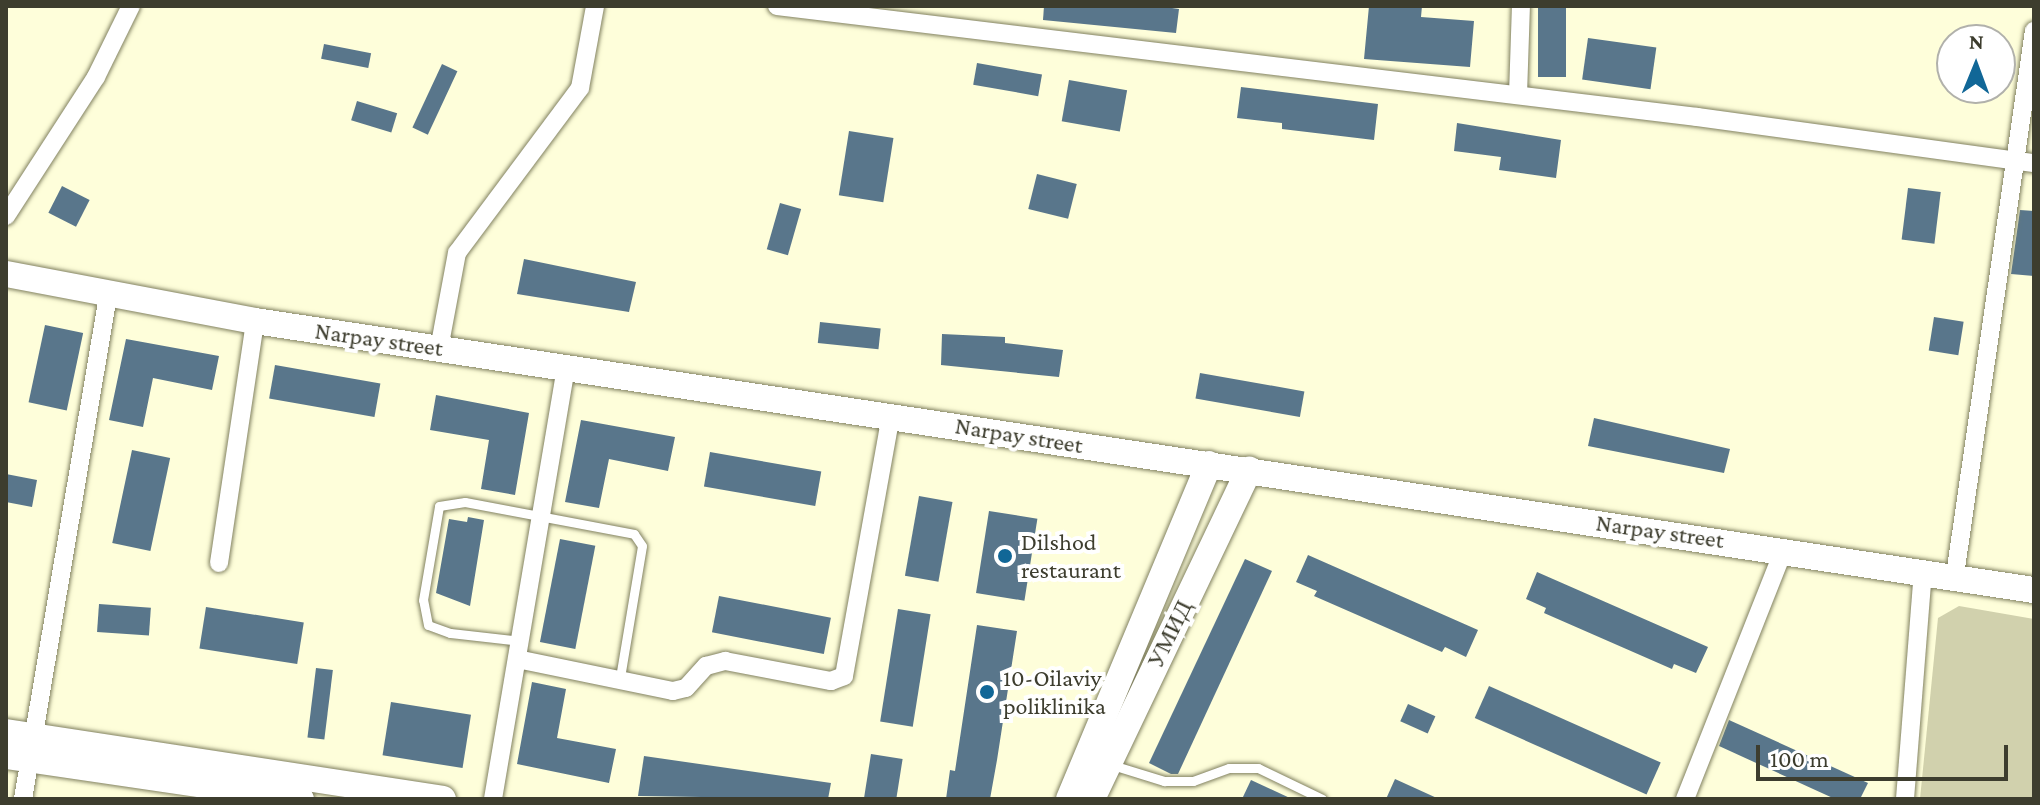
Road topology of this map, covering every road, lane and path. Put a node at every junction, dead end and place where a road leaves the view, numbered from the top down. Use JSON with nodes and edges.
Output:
{"nodes":[{"id":1,"x":131,"y":6,"type":"edge"},
{"id":2,"x":595,"y":6,"type":"edge"},
{"id":3,"x":779,"y":6,"type":"edge"},
{"id":4,"x":1521,"y":6,"type":"edge"},
{"id":5,"x":2034,"y":31,"type":"edge"},
{"id":6,"x":1518,"y":95,"type":"junction"},
{"id":7,"x":2025,"y":162,"type":"edge"},
{"id":8,"x":6,"y":216,"type":"edge"},
{"id":9,"x":6,"y":274,"type":"edge"},
{"id":10,"x":108,"y":296,"type":"junction"},
{"id":11,"x":255,"y":321,"type":"junction"},
{"id":12,"x":439,"y":349,"type":"junction"},
{"id":13,"x":566,"y":367,"type":"junction"},
{"id":14,"x":891,"y":416,"type":"junction"},
{"id":15,"x":1209,"y":464,"type":"junction"},
{"id":16,"x":1249,"y":470,"type":"junction"},
{"id":17,"x":543,"y":517,"type":"junction"},
{"id":18,"x":1784,"y":549,"type":"junction"},
{"id":19,"x":219,"y":563,"type":"dead end"},
{"id":20,"x":1923,"y":571,"type":"junction"},
{"id":21,"x":1955,"y":575,"type":"junction"},
{"id":22,"x":2034,"y":590,"type":"edge"},
{"id":23,"x":519,"y":650,"type":"junction"},
{"id":24,"x":620,"y":678,"type":"junction"},
{"id":25,"x":6,"y":732,"type":"edge"},
{"id":26,"x":23,"y":750,"type":"edge"},
{"id":27,"x":1107,"y":764,"type":"junction"},
{"id":28,"x":23,"y":799,"type":"edge"},
{"id":29,"x":301,"y":799,"type":"edge"},
{"id":30,"x":443,"y":799,"type":"edge"},
{"id":31,"x":493,"y":799,"type":"edge"},
{"id":32,"x":1069,"y":799,"type":"edge"},
{"id":33,"x":1092,"y":799,"type":"edge"},
{"id":34,"x":1322,"y":799,"type":"edge"},
{"id":35,"x":1685,"y":799,"type":"edge"},
{"id":36,"x":1905,"y":799,"type":"edge"}],
"edges":[{"from":1,"to":8,"type":"street"},
{"from":2,"to":12,"type":"street"},
{"from":3,"to":6,"type":"street"},
{"from":4,"to":6,"type":"street"},
{"from":5,"to":7,"type":"street"},
{"from":6,"to":7,"type":"street"},
{"from":7,"to":21,"type":"street"},
{"from":9,"to":10,"type":"main road","name":"Narpay street"},
{"from":10,"to":11,"type":"main road","name":"Narpay street"},
{"from":10,"to":26,"type":"street"},
{"from":11,"to":12,"type":"main road","name":"Narpay street"},
{"from":11,"to":19,"type":"street"},
{"from":12,"to":13,"type":"main road","name":"Narpay street"},
{"from":13,"to":14,"type":"main road","name":"Narpay street"},
{"from":13,"to":17,"type":"street"},
{"from":14,"to":15,"type":"main road","name":"Narpay street"},
{"from":14,"to":24,"type":"street"},
{"from":15,"to":16,"type":"main road","name":"Narpay street"},
{"from":15,"to":32,"type":"main road","name":"УМИД"},
{"from":16,"to":18,"type":"main road","name":"Narpay street"},
{"from":16,"to":27,"type":"main road","name":"УМИД"},
{"from":17,"to":23,"type":"street"},
{"from":17,"to":23,"type":"lane"},
{"from":17,"to":24,"type":"lane"},
{"from":18,"to":20,"type":"main road","name":"Narpay street"},
{"from":18,"to":35,"type":"street"},
{"from":20,"to":21,"type":"main road","name":"Narpay street"},
{"from":20,"to":36,"type":"street"},
{"from":21,"to":22,"type":"main road","name":"Narpay street"},
{"from":23,"to":24,"type":"street"},
{"from":23,"to":31,"type":"street"},
{"from":25,"to":26,"type":"main road"},
{"from":26,"to":28,"type":"street"},
{"from":26,"to":29,"type":"main road"},
{"from":26,"to":30,"type":"main road"},
{"from":27,"to":33,"type":"main road","name":"УМИД"},
{"from":27,"to":34,"type":"lane"}]}
